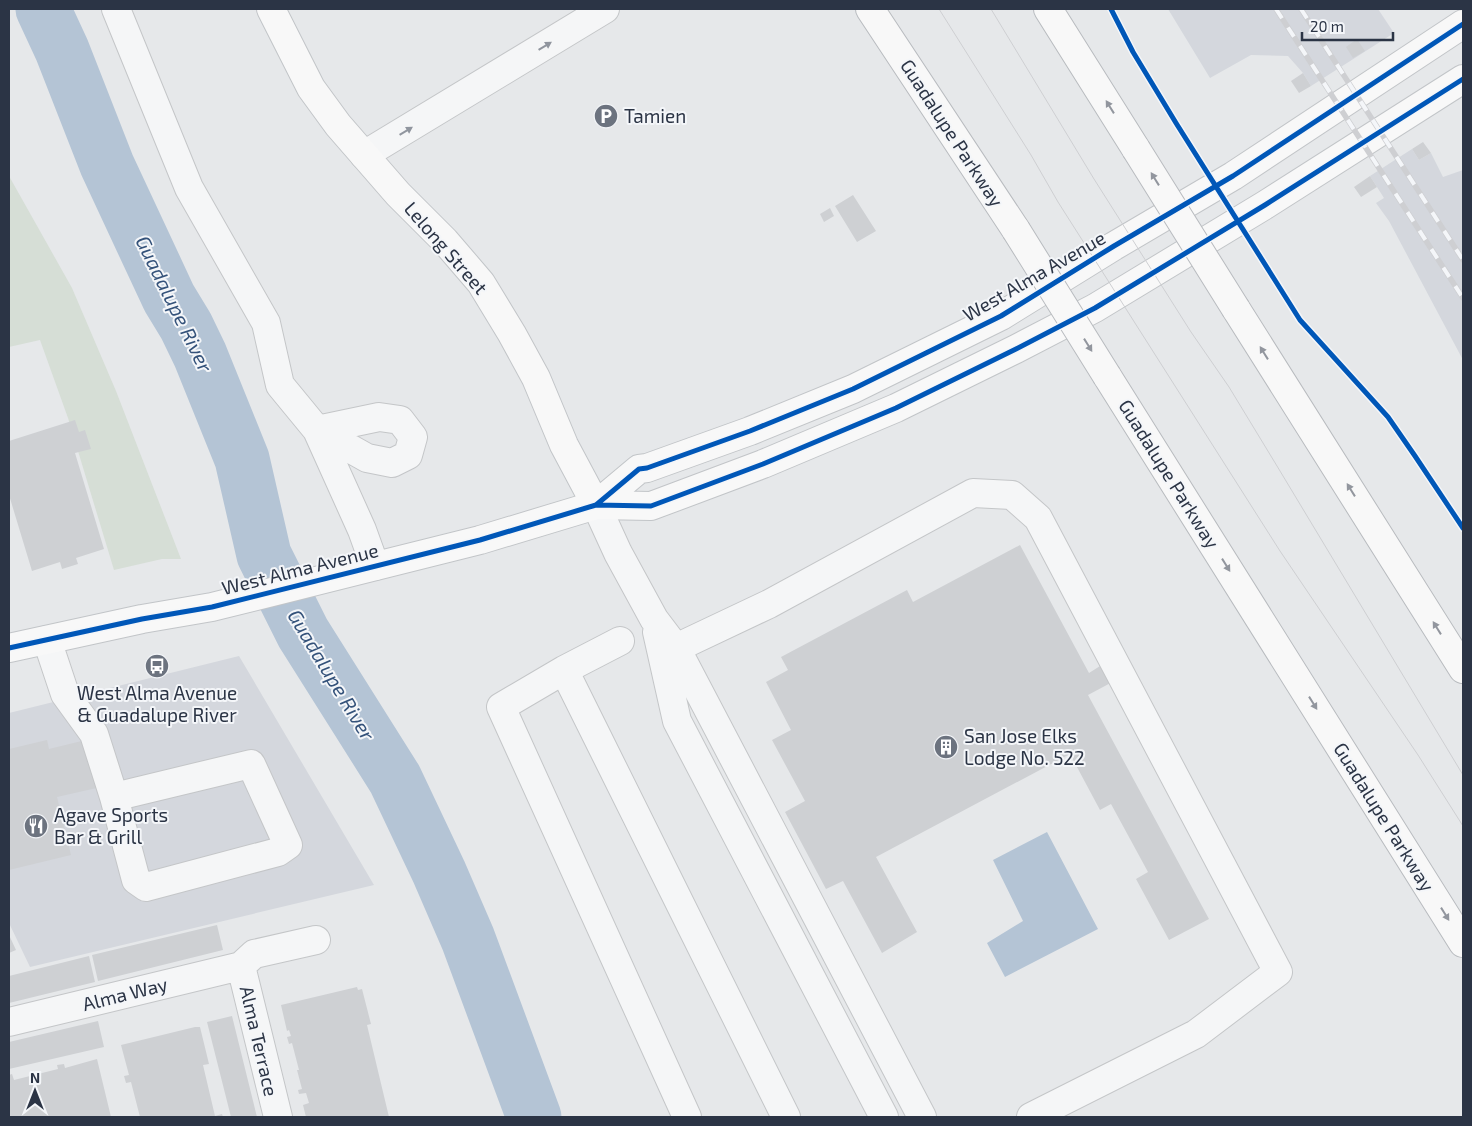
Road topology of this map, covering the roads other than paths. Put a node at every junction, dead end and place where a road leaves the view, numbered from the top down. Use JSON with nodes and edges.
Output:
{"nodes":[{"id":1,"x":116,"y":9,"type":"edge"},
{"id":2,"x":271,"y":9,"type":"edge"},
{"id":3,"x":606,"y":9,"type":"edge"},
{"id":4,"x":870,"y":9,"type":"edge"},
{"id":5,"x":1048,"y":9,"type":"edge"},
{"id":6,"x":1463,"y":24,"type":"edge"},
{"id":7,"x":1463,"y":79,"type":"edge"},
{"id":8,"x":364,"y":155,"type":"junction"},
{"id":9,"x":596,"y":505,"type":"junction"},
{"id":10,"x":368,"y":568,"type":"junction"},
{"id":11,"x":654,"y":619,"type":"junction"},
{"id":12,"x":47,"y":640,"type":"junction"},
{"id":13,"x":620,"y":641,"type":"dead end"},
{"id":14,"x":9,"y":648,"type":"edge"},
{"id":15,"x":676,"y":648,"type":"junction"},
{"id":16,"x":1463,"y":669,"type":"edge"},
{"id":17,"x":564,"y":670,"type":"junction"},
{"id":18,"x":114,"y":797,"type":"junction"},
{"id":19,"x":316,"y":940,"type":"dead end"},
{"id":20,"x":1463,"y":943,"type":"edge"},
{"id":21,"x":241,"y":966,"type":"junction"},
{"id":22,"x":9,"y":1022,"type":"edge"},
{"id":23,"x":278,"y":1117,"type":"edge"},
{"id":24,"x":687,"y":1117,"type":"edge"},
{"id":25,"x":786,"y":1117,"type":"edge"},
{"id":26,"x":884,"y":1117,"type":"edge"},
{"id":27,"x":922,"y":1117,"type":"edge"},
{"id":28,"x":1031,"y":1117,"type":"edge"}],
"edges":[{"from":1,"to":10,"type":"lane"},
{"from":2,"to":8,"type":"main road","name":"Lelong Street"},
{"from":8,"to":3,"type":"lane","one_way":true},
{"from":4,"to":20,"type":"main road","name":"Guadalupe Parkway","one_way":true,"bridge":true},
{"from":16,"to":5,"type":"main road","one_way":true,"bridge":true},
{"from":6,"to":9,"type":"main road","name":"West Alma Avenue"},
{"from":7,"to":9,"type":"main road","name":"West Alma Avenue"},
{"from":8,"to":9,"type":"main road","name":"Lelong Street"},
{"from":9,"to":10,"type":"main road","name":"West Alma Avenue"},
{"from":9,"to":11,"type":"lane"},
{"from":10,"to":12,"type":"main road","name":"West Alma Avenue"},
{"from":11,"to":15,"type":"lane"},
{"from":11,"to":26,"type":"lane"},
{"from":12,"to":14,"type":"main road","name":"West Alma Avenue"},
{"from":12,"to":18,"type":"lane"},
{"from":13,"to":17,"type":"lane"},
{"from":15,"to":27,"type":"lane"},
{"from":15,"to":28,"type":"lane"},
{"from":17,"to":24,"type":"lane"},
{"from":17,"to":25,"type":"lane"},
{"from":18,"to":18,"type":"lane"},
{"from":19,"to":21,"type":"lane"},
{"from":21,"to":22,"type":"lane","name":"Alma Way"},
{"from":21,"to":23,"type":"lane","name":"Alma Terrace"}]}
